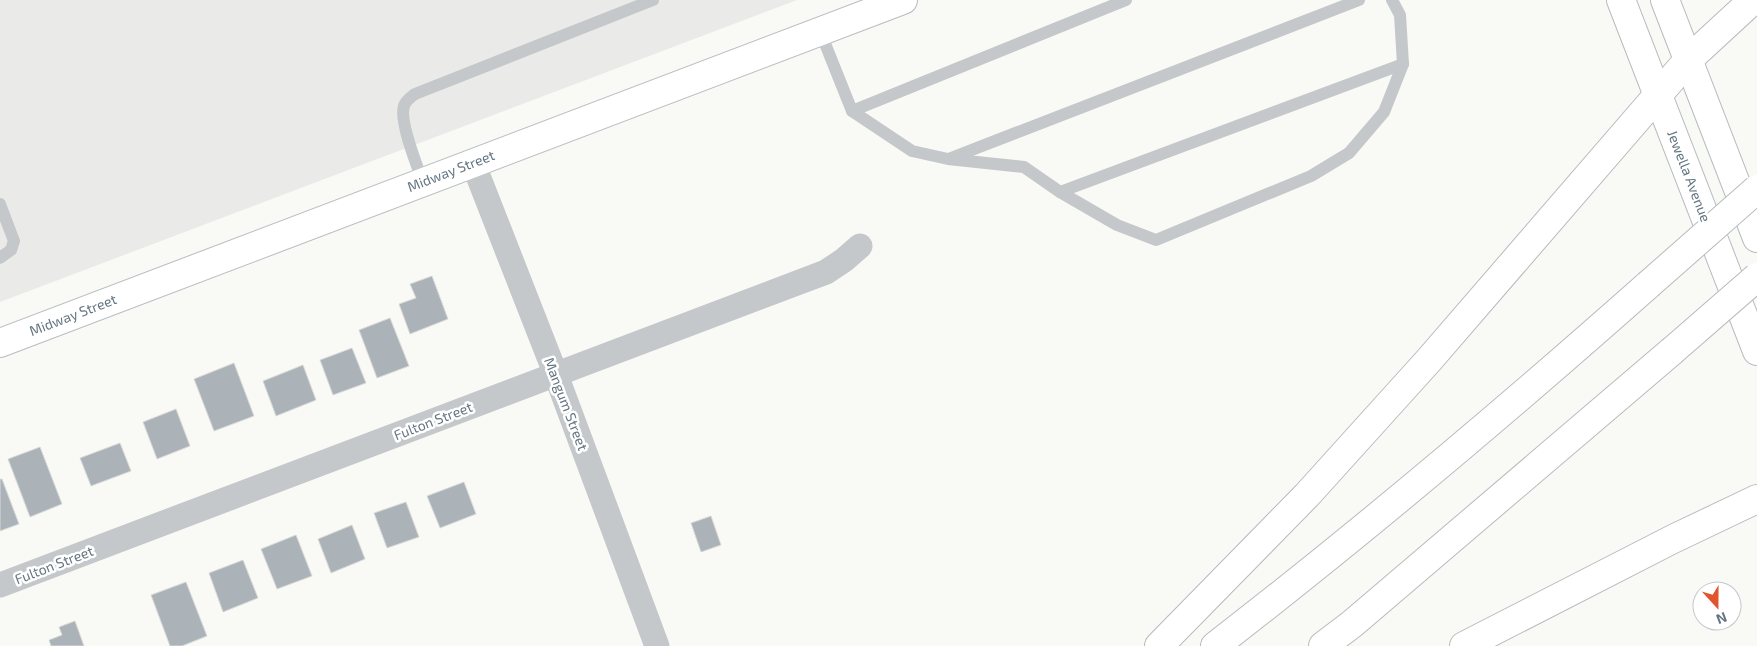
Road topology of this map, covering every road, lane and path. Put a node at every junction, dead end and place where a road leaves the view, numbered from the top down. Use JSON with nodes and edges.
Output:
{"nodes":[{"id":1,"x":653,"y":0,"type":"edge"},
{"id":2,"x":903,"y":0,"type":"edge"},
{"id":3,"x":1126,"y":0,"type":"edge"},
{"id":4,"x":1359,"y":0,"type":"edge"},
{"id":5,"x":1392,"y":0,"type":"edge"},
{"id":6,"x":1621,"y":0,"type":"edge"},
{"id":7,"x":1666,"y":0,"type":"edge"},
{"id":8,"x":1753,"y":0,"type":"edge"},
{"id":9,"x":820,"y":31,"type":"junction"},
{"id":10,"x":1689,"y":59,"type":"junction"},
{"id":11,"x":1403,"y":64,"type":"junction"},
{"id":12,"x":1658,"y":95,"type":"junction"},
{"id":13,"x":852,"y":111,"type":"junction"},
{"id":14,"x":948,"y":159,"type":"junction"},
{"id":15,"x":473,"y":163,"type":"junction"},
{"id":16,"x":423,"y":182,"type":"junction"},
{"id":17,"x":1757,"y":189,"type":"edge"},
{"id":18,"x":1060,"y":192,"type":"junction"},
{"id":19,"x":0,"y":204,"type":"edge"},
{"id":20,"x":1757,"y":238,"type":"edge"},
{"id":21,"x":860,"y":246,"type":"dead end"},
{"id":22,"x":0,"y":258,"type":"edge"},
{"id":23,"x":1757,"y":276,"type":"edge"},
{"id":24,"x":0,"y":343,"type":"edge"},
{"id":25,"x":1757,"y":351,"type":"edge"},
{"id":26,"x":556,"y":375,"type":"junction"},
{"id":27,"x":1757,"y":499,"type":"edge"},
{"id":28,"x":0,"y":585,"type":"edge"},
{"id":29,"x":657,"y":646,"type":"edge"},
{"id":30,"x":1159,"y":646,"type":"edge"},
{"id":31,"x":1215,"y":646,"type":"edge"},
{"id":32,"x":1323,"y":646,"type":"edge"},
{"id":33,"x":1464,"y":646,"type":"edge"}],
"edges":[{"from":1,"to":16,"type":"lane"},
{"from":2,"to":9,"type":"main road","name":"Midway Street"},
{"from":3,"to":13,"type":"lane"},
{"from":4,"to":14,"type":"lane"},
{"from":5,"to":11,"type":"lane"},
{"from":6,"to":12,"type":"main road","name":"Jewella Avenue"},
{"from":7,"to":10,"type":"main road"},
{"from":8,"to":10,"type":"main road"},
{"from":9,"to":13,"type":"lane"},
{"from":9,"to":15,"type":"main road","name":"Midway Street"},
{"from":10,"to":12,"type":"main road"},
{"from":10,"to":20,"type":"main road"},
{"from":11,"to":18,"type":"lane"},
{"from":11,"to":18,"type":"lane"},
{"from":12,"to":25,"type":"main road","name":"Jewella Avenue"},
{"from":12,"to":30,"type":"main road"},
{"from":13,"to":14,"type":"lane"},
{"from":14,"to":18,"type":"lane"},
{"from":15,"to":16,"type":"main road","name":"Midway Street"},
{"from":15,"to":26,"type":"street","name":"Mangum Street"},
{"from":16,"to":24,"type":"main road","name":"Midway Street"},
{"from":17,"to":31,"type":"main road","bridge":true},
{"from":19,"to":22,"type":"lane"},
{"from":21,"to":26,"type":"street","name":"Fulton Street"},
{"from":23,"to":32,"type":"main road","bridge":true},
{"from":26,"to":28,"type":"street","name":"Fulton Street"},
{"from":26,"to":29,"type":"street","name":"Mangum Street"},
{"from":27,"to":33,"type":"main road"}]}
